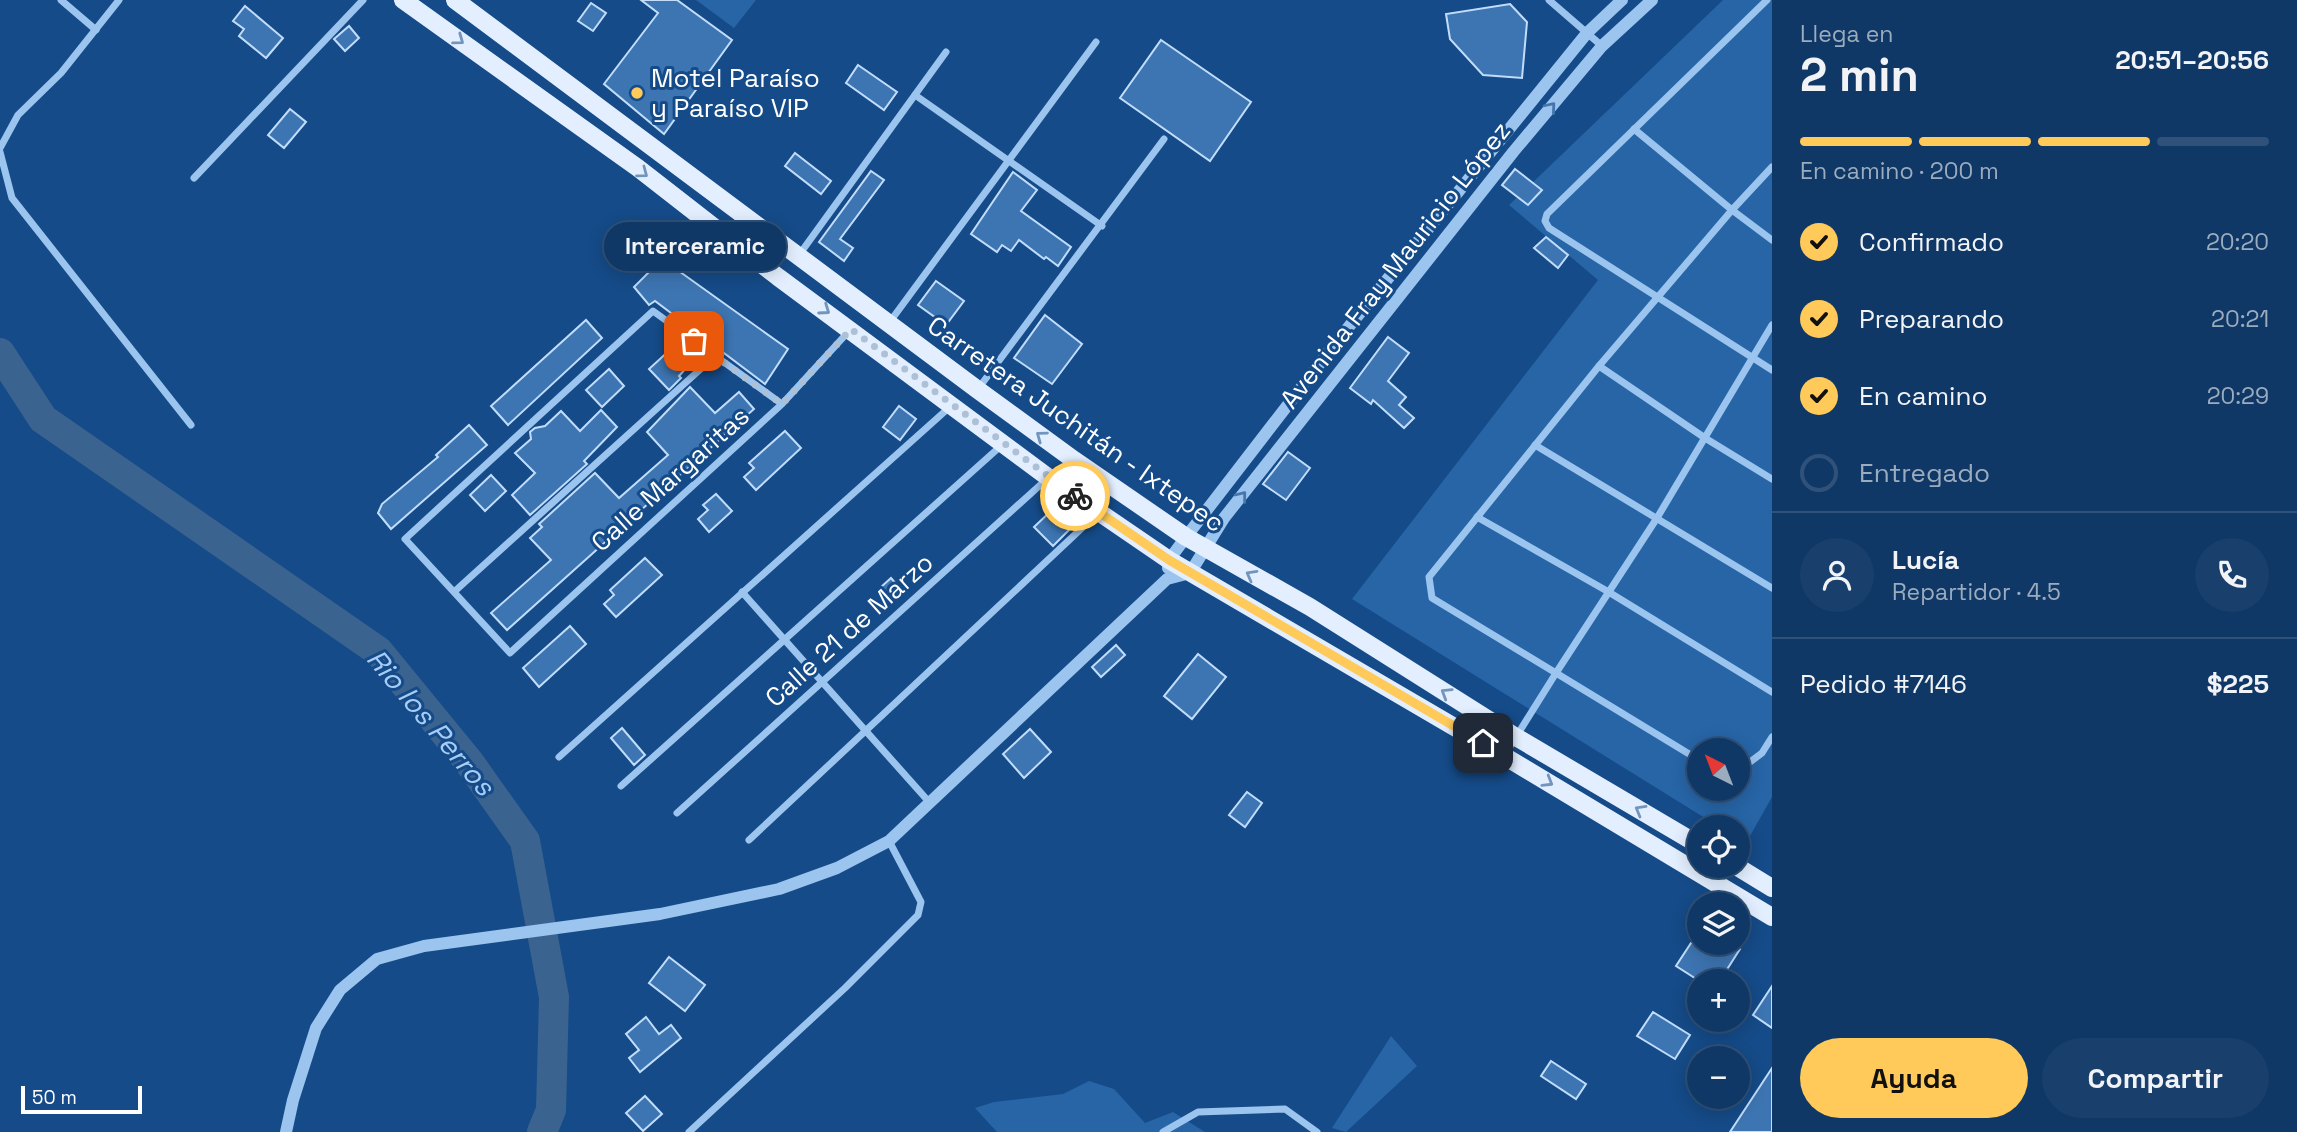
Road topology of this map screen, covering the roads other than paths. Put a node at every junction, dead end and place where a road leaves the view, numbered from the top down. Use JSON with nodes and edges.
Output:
{"nodes":[{"id":1,"x":61,"y":0,"type":"edge"},
{"id":2,"x":119,"y":0,"type":"edge"},
{"id":3,"x":363,"y":0,"type":"edge"},
{"id":4,"x":403,"y":0,"type":"edge"},
{"id":5,"x":455,"y":0,"type":"edge"},
{"id":6,"x":1549,"y":0,"type":"edge"},
{"id":7,"x":1622,"y":0,"type":"edge"},
{"id":8,"x":1652,"y":0,"type":"edge"},
{"id":9,"x":1767,"y":0,"type":"edge"},
{"id":10,"x":96,"y":30,"type":"junction"},
{"id":11,"x":1587,"y":33,"type":"junction"},
{"id":12,"x":1096,"y":42,"type":"dead end"},
{"id":13,"x":1602,"y":46,"type":"junction"},
{"id":14,"x":946,"y":52,"type":"dead end"},
{"id":15,"x":540,"y":64,"type":"junction"},
{"id":16,"x":523,"y":86,"type":"junction"},
{"id":17,"x":915,"y":94,"type":"junction"},
{"id":18,"x":1634,"y":129,"type":"junction"},
{"id":19,"x":1164,"y":139,"type":"dead end"},
{"id":20,"x":0,"y":150,"type":"edge"},
{"id":21,"x":1008,"y":160,"type":"junction"},
{"id":22,"x":1772,"y":167,"type":"edge"},
{"id":23,"x":194,"y":178,"type":"dead end"},
{"id":24,"x":1732,"y":210,"type":"junction"},
{"id":25,"x":1102,"y":226,"type":"junction"},
{"id":26,"x":1772,"y":240,"type":"edge"},
{"id":27,"x":798,"y":256,"type":"junction"},
{"id":28,"x":1658,"y":295,"type":"junction"},
{"id":29,"x":889,"y":324,"type":"junction"},
{"id":30,"x":1772,"y":325,"type":"edge"},
{"id":31,"x":851,"y":329,"type":"junction"},
{"id":32,"x":715,"y":356,"type":"junction"},
{"id":33,"x":1752,"y":358,"type":"junction"},
{"id":34,"x":1599,"y":366,"type":"junction"},
{"id":35,"x":1772,"y":370,"type":"edge"},
{"id":36,"x":978,"y":390,"type":"junction"},
{"id":37,"x":782,"y":404,"type":"junction"},
{"id":38,"x":952,"y":405,"type":"junction"},
{"id":39,"x":191,"y":425,"type":"dead end"},
{"id":40,"x":1705,"y":438,"type":"junction"},
{"id":41,"x":1003,"y":444,"type":"junction"},
{"id":42,"x":1535,"y":445,"type":"junction"},
{"id":43,"x":1049,"y":478,"type":"junction"},
{"id":44,"x":1772,"y":479,"type":"edge"},
{"id":45,"x":1098,"y":512,"type":"junction"},
{"id":46,"x":1477,"y":517,"type":"junction"},
{"id":47,"x":1657,"y":518,"type":"junction"},
{"id":48,"x":1186,"y":537,"type":"junction"},
{"id":49,"x":1206,"y":550,"type":"junction"},
{"id":50,"x":1169,"y":560,"type":"junction"},
{"id":51,"x":1190,"y":573,"type":"junction"},
{"id":52,"x":1167,"y":579,"type":"junction"},
{"id":53,"x":1772,"y":588,"type":"edge"},
{"id":54,"x":455,"y":591,"type":"junction"},
{"id":55,"x":1607,"y":591,"type":"junction"},
{"id":56,"x":742,"y":592,"type":"junction"},
{"id":57,"x":783,"y":639,"type":"junction"},
{"id":58,"x":1556,"y":673,"type":"junction"},
{"id":59,"x":823,"y":682,"type":"junction"},
{"id":60,"x":1772,"y":692,"type":"edge"},
{"id":61,"x":865,"y":730,"type":"junction"},
{"id":62,"x":1516,"y":737,"type":"junction"},
{"id":63,"x":1772,"y":737,"type":"edge"},
{"id":64,"x":1687,"y":753,"type":"edge"},
{"id":65,"x":1504,"y":756,"type":"junction"},
{"id":66,"x":559,"y":757,"type":"dead end"},
{"id":67,"x":1750,"y":762,"type":"edge"},
{"id":68,"x":621,"y":786,"type":"dead end"},
{"id":69,"x":931,"y":804,"type":"junction"},
{"id":70,"x":677,"y":813,"type":"dead end"},
{"id":71,"x":1687,"y":838,"type":"edge"},
{"id":72,"x":749,"y":840,"type":"dead end"},
{"id":73,"x":889,"y":841,"type":"junction"},
{"id":74,"x":1750,"y":875,"type":"edge"},
{"id":75,"x":1772,"y":888,"type":"edge"},
{"id":76,"x":1772,"y":917,"type":"edge"},
{"id":77,"x":286,"y":1132,"type":"edge"},
{"id":78,"x":690,"y":1132,"type":"edge"},
{"id":79,"x":1163,"y":1132,"type":"edge"},
{"id":80,"x":1317,"y":1132,"type":"edge"}],
"edges":[{"from":1,"to":10,"type":"street"},
{"from":2,"to":10,"type":"street"},
{"from":3,"to":23,"type":"street"},
{"from":4,"to":16,"type":"main road","name":"Carretera Juchitán - Ixtepec","one_way":true},
{"from":5,"to":15,"type":"main road","name":"Carretera Juchitán - Ixtepec"},
{"from":6,"to":11,"type":"street"},
{"from":7,"to":11,"type":"street","name":"Avenida Fray Mauricio López"},
{"from":8,"to":13,"type":"street","name":"Avenida Fray Mauricio López"},
{"from":9,"to":18,"type":"street"},
{"from":10,"to":20,"type":"street"},
{"from":11,"to":13,"type":"street"},
{"from":11,"to":48,"type":"street","name":"Avenida Fray Mauricio López"},
{"from":12,"to":21,"type":"street"},
{"from":49,"to":13,"type":"street","name":"Avenida Fray Mauricio López","one_way":true},
{"from":14,"to":17,"type":"street"},
{"from":15,"to":16,"type":"main road"},
{"from":15,"to":27,"type":"main road","name":"Carretera Juchitán - Ixtepec"},
{"from":16,"to":31,"type":"main road","name":"Carretera Juchitán - Ixtepec","one_way":true},
{"from":17,"to":21,"type":"street"},
{"from":17,"to":27,"type":"street"},
{"from":18,"to":24,"type":"street"},
{"from":18,"to":28,"type":"street"},
{"from":19,"to":25,"type":"street"},
{"from":20,"to":39,"type":"street"},
{"from":21,"to":25,"type":"street"},
{"from":21,"to":29,"type":"street"},
{"from":22,"to":24,"type":"street"},
{"from":24,"to":26,"type":"street"},
{"from":24,"to":28,"type":"street"},
{"from":25,"to":36,"type":"street"},
{"from":27,"to":29,"type":"main road","name":"Carretera Juchitán - Ixtepec"},
{"from":28,"to":33,"type":"street"},
{"from":28,"to":34,"type":"street"},
{"from":29,"to":36,"type":"main road","name":"Carretera Juchitán - Ixtepec"},
{"from":30,"to":33,"type":"street"},
{"from":31,"to":37,"type":"street","name":"Calle Margaritas"},
{"from":31,"to":38,"type":"main road","name":"Carretera Juchitán - Ixtepec"},
{"from":32,"to":37,"type":"street"},
{"from":32,"to":54,"type":"street"},
{"from":32,"to":54,"type":"street"},
{"from":33,"to":35,"type":"street"},
{"from":33,"to":40,"type":"street"},
{"from":34,"to":40,"type":"street"},
{"from":34,"to":42,"type":"street"},
{"from":48,"to":36,"type":"main road","name":"Carretera Juchitán - Ixtepec","one_way":true},
{"from":37,"to":54,"type":"street","name":"Calle Margaritas"},
{"from":38,"to":41,"type":"main road","name":"Carretera Juchitán - Ixtepec"},
{"from":38,"to":56,"type":"street"},
{"from":40,"to":44,"type":"street"},
{"from":40,"to":47,"type":"street"},
{"from":41,"to":43,"type":"main road","name":"Carretera Juchitán - Ixtepec"},
{"from":41,"to":57,"type":"street"},
{"from":42,"to":46,"type":"street"},
{"from":42,"to":47,"type":"street"},
{"from":43,"to":45,"type":"main road","name":"Carretera Juchitán - Ixtepec"},
{"from":43,"to":59,"type":"street","name":"Calle 21 de Marzo"},
{"from":45,"to":50,"type":"main road","name":"Carretera Juchitán - Ixtepec"},
{"from":45,"to":61,"type":"street"},
{"from":46,"to":55,"type":"street"},
{"from":46,"to":58,"type":"street"},
{"from":47,"to":53,"type":"street"},
{"from":47,"to":55,"type":"street"},
{"from":48,"to":49,"type":"main road","name":"Carretera Juchitán - Ixtepec"},
{"from":48,"to":50,"type":"street","name":"Avenida Fray Mauricio López"},
{"from":49,"to":51,"type":"street","name":"Avenida Fray Mauricio López"},
{"from":62,"to":49,"type":"main road","name":"Carretera Juchitán - Ixtepec","one_way":true},
{"from":50,"to":51,"type":"main road","name":"Carretera Juchitán - Ixtepec"},
{"from":50,"to":52,"type":"street"},
{"from":51,"to":52,"type":"street"},
{"from":51,"to":65,"type":"main road","name":"Carretera Juchitán - Ixtepec"},
{"from":52,"to":69,"type":"street"},
{"from":55,"to":58,"type":"street"},
{"from":55,"to":60,"type":"street"},
{"from":56,"to":57,"type":"street"},
{"from":56,"to":66,"type":"street"},
{"from":57,"to":59,"type":"street"},
{"from":57,"to":68,"type":"street"},
{"from":58,"to":62,"type":"street"},
{"from":58,"to":64,"type":"street"},
{"from":59,"to":61,"type":"street"},
{"from":59,"to":70,"type":"street","name":"Calle 21 de Marzo"},
{"from":61,"to":69,"type":"street"},
{"from":61,"to":72,"type":"street"},
{"from":62,"to":65,"type":"street"},
{"from":71,"to":62,"type":"main road","name":"Carretera Juchitán - Ixtepec","one_way":true},
{"from":63,"to":67,"type":"street"},
{"from":65,"to":76,"type":"main road","name":"Carretera Juchitán - Ixtepec","one_way":true},
{"from":69,"to":73,"type":"street"},
{"from":73,"to":77,"type":"street"},
{"from":73,"to":78,"type":"street"},
{"from":74,"to":75,"type":"main road"},
{"from":79,"to":80,"type":"street"}]}
